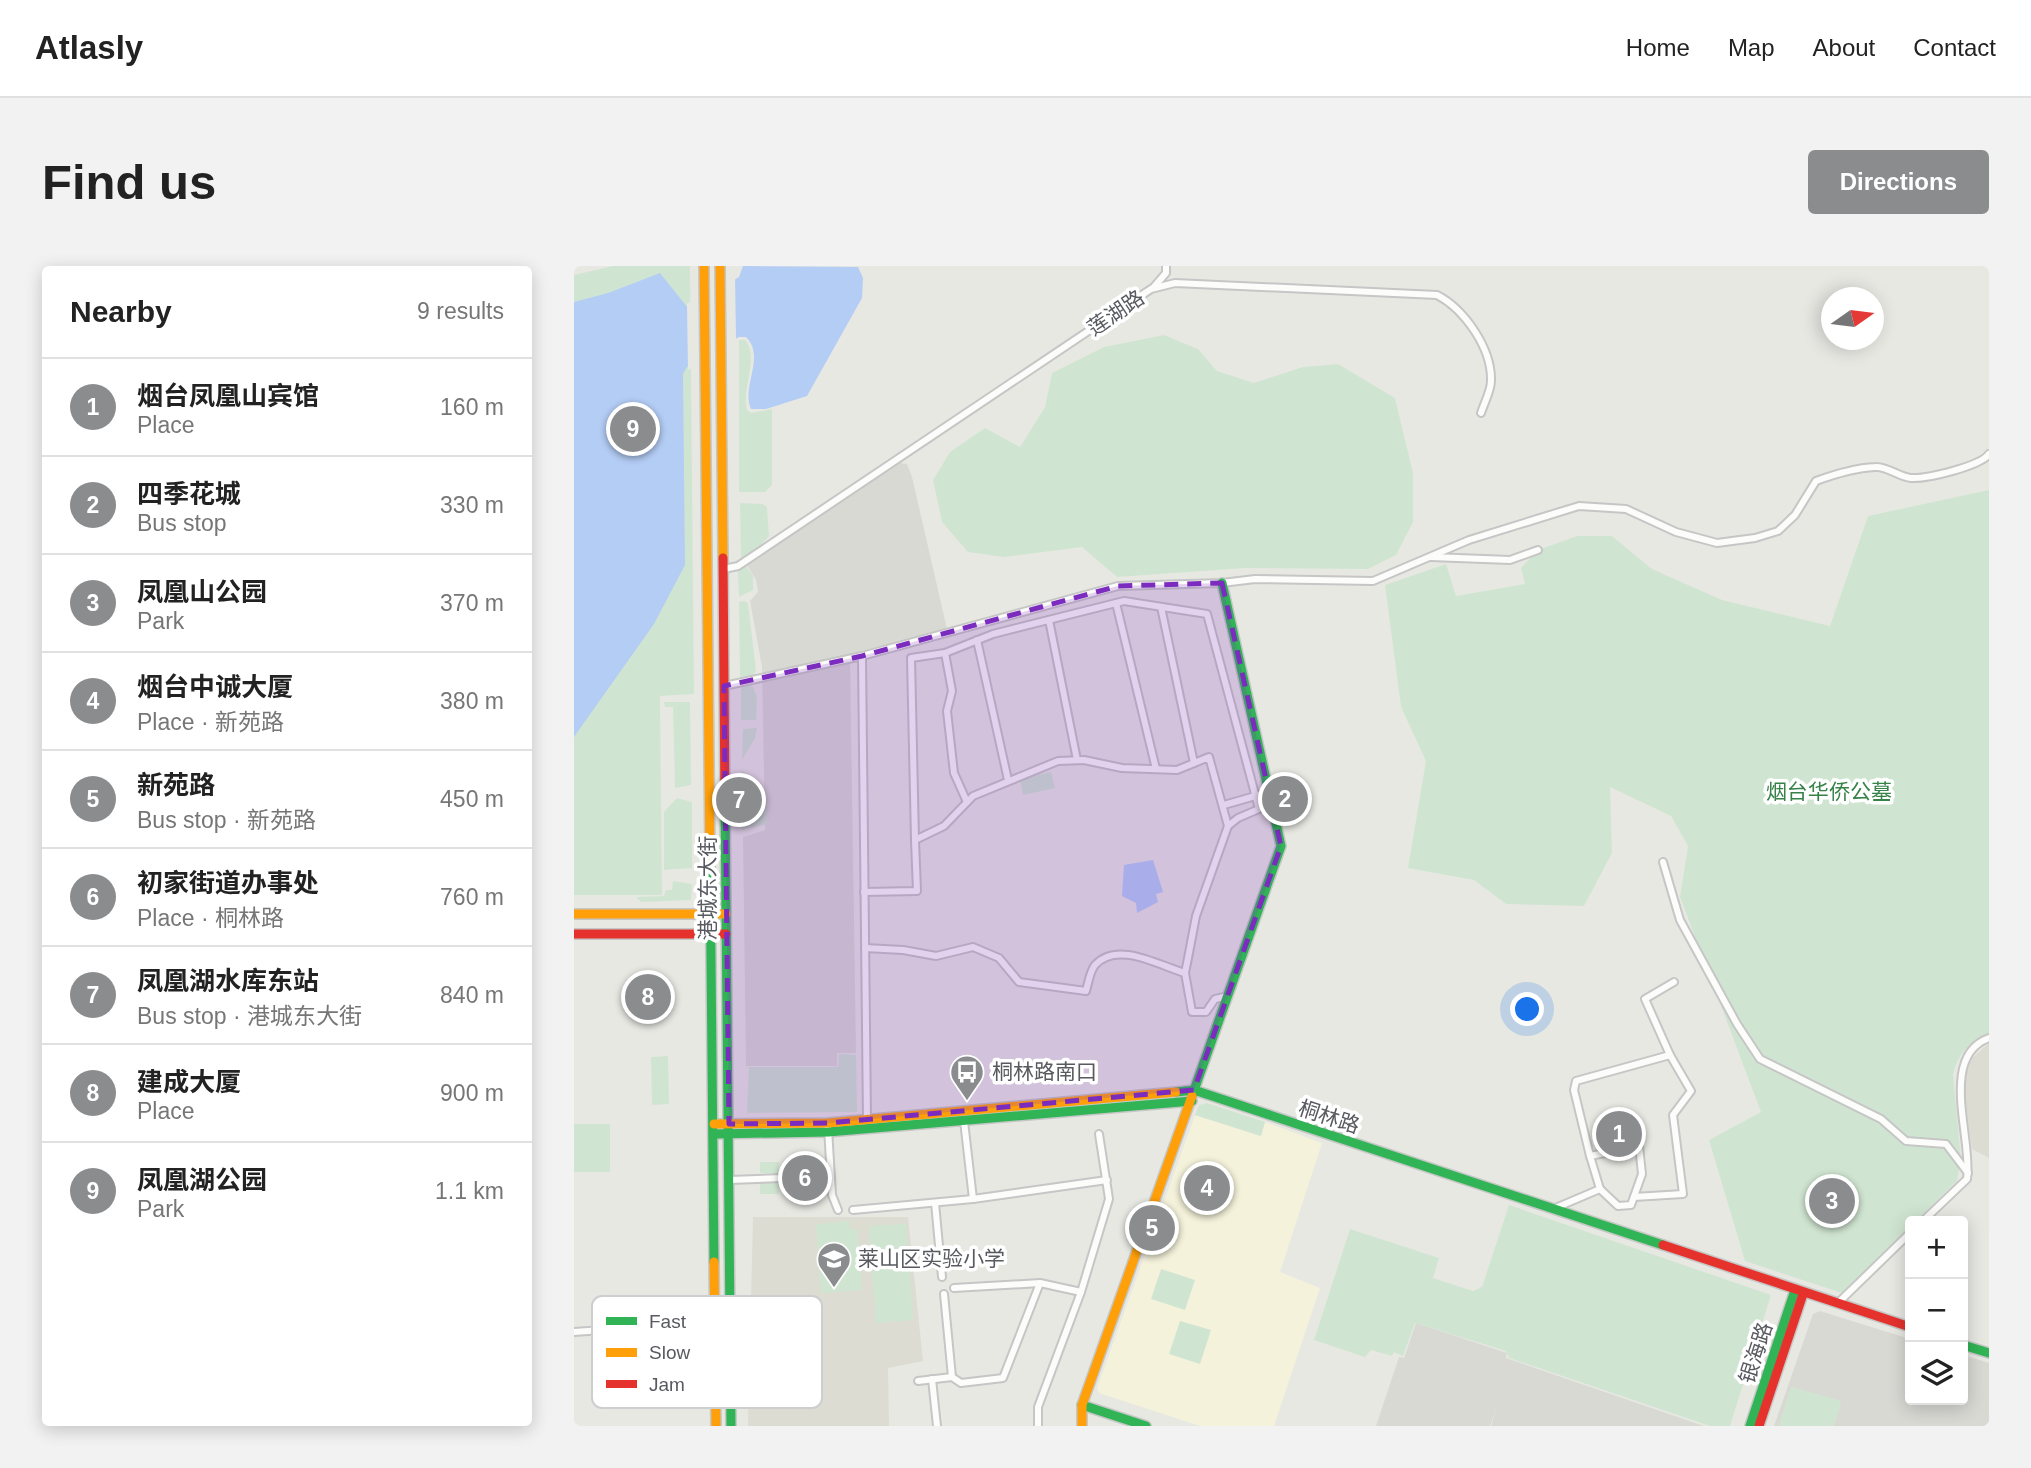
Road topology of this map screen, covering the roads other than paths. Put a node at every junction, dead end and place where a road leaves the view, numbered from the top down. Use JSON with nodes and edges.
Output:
{"nodes":[{"id":1,"x":704,"y":266,"type":"edge"},
{"id":2,"x":720,"y":266,"type":"edge"},
{"id":3,"x":1166,"y":266,"type":"edge"},
{"id":4,"x":1152,"y":289,"type":"junction"},
{"id":5,"x":1481,"y":413,"type":"dead end"},
{"id":6,"x":1989,"y":454,"type":"edge"},
{"id":7,"x":1538,"y":550,"type":"dead end"},
{"id":8,"x":1429,"y":557,"type":"junction"},
{"id":9,"x":724,"y":569,"type":"junction"},
{"id":10,"x":1222,"y":583,"type":"junction"},
{"id":11,"x":1115,"y":603,"type":"junction"},
{"id":12,"x":1161,"y":607,"type":"junction"},
{"id":13,"x":1049,"y":620,"type":"junction"},
{"id":14,"x":977,"y":640,"type":"junction"},
{"id":15,"x":945,"y":653,"type":"junction"},
{"id":16,"x":862,"y":656,"type":"junction"},
{"id":17,"x":724,"y":686,"type":"junction"},
{"id":18,"x":1077,"y":760,"type":"junction"},
{"id":19,"x":1194,"y":763,"type":"junction"},
{"id":20,"x":1156,"y":769,"type":"junction"},
{"id":21,"x":1008,"y":780,"type":"junction"},
{"id":22,"x":1269,"y":792,"type":"junction"},
{"id":23,"x":1256,"y":796,"type":"junction"},
{"id":24,"x":967,"y":802,"type":"junction"},
{"id":25,"x":1224,"y":805,"type":"junction"},
{"id":26,"x":1228,"y":826,"type":"junction"},
{"id":27,"x":915,"y":840,"type":"junction"},
{"id":28,"x":1663,"y":862,"type":"dead end"},
{"id":29,"x":864,"y":892,"type":"junction"},
{"id":30,"x":710,"y":913,"type":"junction"},
{"id":31,"x":574,"y":914,"type":"edge"},
{"id":32,"x":726,"y":914,"type":"junction"},
{"id":33,"x":574,"y":934,"type":"edge"},
{"id":34,"x":710,"y":934,"type":"junction"},
{"id":35,"x":726,"y":934,"type":"junction"},
{"id":36,"x":865,"y":948,"type":"junction"},
{"id":37,"x":1185,"y":973,"type":"junction"},
{"id":38,"x":1674,"y":982,"type":"dead end"},
{"id":39,"x":1227,"y":996,"type":"junction"},
{"id":40,"x":1989,"y":1038,"type":"edge"},
{"id":41,"x":1670,"y":1055,"type":"junction"},
{"id":42,"x":1194,"y":1090,"type":"junction"},
{"id":43,"x":1192,"y":1101,"type":"junction"},
{"id":44,"x":867,"y":1119,"type":"junction"},
{"id":45,"x":964,"y":1121,"type":"junction"},
{"id":46,"x":828,"y":1127,"type":"junction"},
{"id":47,"x":714,"y":1129,"type":"junction"},
{"id":48,"x":730,"y":1129,"type":"junction"},
{"id":49,"x":1099,"y":1134,"type":"dead end"},
{"id":50,"x":1590,"y":1156,"type":"junction"},
{"id":51,"x":1968,"y":1174,"type":"junction"},
{"id":52,"x":782,"y":1178,"type":"dead end"},
{"id":53,"x":730,"y":1180,"type":"junction"},
{"id":54,"x":1107,"y":1180,"type":"junction"},
{"id":55,"x":1600,"y":1189,"type":"junction"},
{"id":56,"x":1634,"y":1197,"type":"junction"},
{"id":57,"x":973,"y":1199,"type":"junction"},
{"id":58,"x":934,"y":1203,"type":"junction"},
{"id":59,"x":1551,"y":1209,"type":"junction"},
{"id":60,"x":838,"y":1210,"type":"dead end"},
{"id":61,"x":853,"y":1210,"type":"dead end"},
{"id":62,"x":1929,"y":1216,"type":"edge"},
{"id":63,"x":1905,"y":1238,"type":"edge"},
{"id":64,"x":942,"y":1277,"type":"dead end"},
{"id":65,"x":1040,"y":1283,"type":"junction"},
{"id":66,"x":954,"y":1288,"type":"dead end"},
{"id":67,"x":1081,"y":1292,"type":"junction"},
{"id":68,"x":1799,"y":1292,"type":"junction"},
{"id":69,"x":944,"y":1294,"type":"dead end"},
{"id":70,"x":714,"y":1296,"type":"edge"},
{"id":71,"x":730,"y":1296,"type":"edge"},
{"id":72,"x":1838,"y":1303,"type":"junction"},
{"id":73,"x":1905,"y":1325,"type":"edge"},
{"id":74,"x":592,"y":1331,"type":"edge"},
{"id":75,"x":574,"y":1332,"type":"edge"},
{"id":76,"x":1968,"y":1347,"type":"edge"},
{"id":77,"x":1989,"y":1353,"type":"edge"},
{"id":78,"x":952,"y":1377,"type":"junction"},
{"id":79,"x":932,"y":1379,"type":"junction"},
{"id":80,"x":918,"y":1381,"type":"dead end"},
{"id":81,"x":1082,"y":1405,"type":"junction"},
{"id":82,"x":716,"y":1408,"type":"edge"},
{"id":83,"x":731,"y":1408,"type":"edge"},
{"id":84,"x":716,"y":1426,"type":"edge"},
{"id":85,"x":731,"y":1426,"type":"edge"},
{"id":86,"x":937,"y":1426,"type":"edge"},
{"id":87,"x":1038,"y":1426,"type":"edge"},
{"id":88,"x":1082,"y":1426,"type":"edge"},
{"id":89,"x":1146,"y":1426,"type":"edge"},
{"id":90,"x":1750,"y":1426,"type":"edge"},
{"id":91,"x":1759,"y":1426,"type":"edge"}],
"edges":[{"from":1,"to":30,"type":"street","name":"港城东大街"},
{"from":2,"to":9,"type":"street","name":"港城东大街"},
{"from":3,"to":4,"type":"street"},
{"from":4,"to":5,"type":"street","name":"莲湖路"},
{"from":4,"to":9,"type":"street","name":"莲湖路"},
{"from":6,"to":8,"type":"street"},
{"from":7,"to":8,"type":"street"},
{"from":8,"to":10,"type":"street"},
{"from":9,"to":17,"type":"street","name":"港城东大街"},
{"from":10,"to":16,"type":"street"},
{"from":10,"to":22,"type":"street"},
{"from":11,"to":12,"type":"street"},
{"from":11,"to":13,"type":"street"},
{"from":11,"to":20,"type":"street"},
{"from":12,"to":19,"type":"street"},
{"from":12,"to":23,"type":"street"},
{"from":13,"to":14,"type":"street"},
{"from":13,"to":18,"type":"street"},
{"from":14,"to":15,"type":"street"},
{"from":14,"to":21,"type":"street"},
{"from":15,"to":24,"type":"street"},
{"from":15,"to":27,"type":"street"},
{"from":16,"to":17,"type":"street"},
{"from":16,"to":29,"type":"street"},
{"from":17,"to":32,"type":"street","name":"港城东大街"},
{"from":18,"to":20,"type":"street"},
{"from":18,"to":21,"type":"street"},
{"from":19,"to":20,"type":"street"},
{"from":19,"to":25,"type":"street"},
{"from":21,"to":24,"type":"street"},
{"from":22,"to":23,"type":"street"},
{"from":22,"to":39,"type":"street"},
{"from":23,"to":25,"type":"street"},
{"from":23,"to":26,"type":"street"},
{"from":24,"to":27,"type":"street"},
{"from":25,"to":26,"type":"street"},
{"from":26,"to":37,"type":"street"},
{"from":27,"to":29,"type":"street"},
{"from":28,"to":51,"type":"street"},
{"from":29,"to":36,"type":"street"},
{"from":30,"to":31,"type":"street"},
{"from":30,"to":32,"type":"street"},
{"from":30,"to":34,"type":"street","name":"港城东大街"},
{"from":32,"to":35,"type":"street","name":"港城东大街"},
{"from":33,"to":34,"type":"street"},
{"from":34,"to":35,"type":"street"},
{"from":34,"to":47,"type":"street","name":"港城东大街"},
{"from":35,"to":48,"type":"street","name":"港城东大街"},
{"from":36,"to":37,"type":"street"},
{"from":36,"to":44,"type":"street"},
{"from":37,"to":39,"type":"street"},
{"from":38,"to":41,"type":"street"},
{"from":39,"to":42,"type":"street"},
{"from":40,"to":51,"type":"street"},
{"from":41,"to":50,"type":"street"},
{"from":41,"to":56,"type":"street"},
{"from":42,"to":43,"type":"street"},
{"from":42,"to":44,"type":"street","name":"桐林路"},
{"from":42,"to":59,"type":"street","name":"桐林路"},
{"from":43,"to":45,"type":"street","name":"桐林路"},
{"from":43,"to":81,"type":"street"},
{"from":44,"to":46,"type":"street","name":"桐林路"},
{"from":45,"to":46,"type":"street","name":"桐林路"},
{"from":45,"to":57,"type":"street"},
{"from":46,"to":48,"type":"street","name":"桐林路"},
{"from":46,"to":60,"type":"street"},
{"from":47,"to":48,"type":"street","name":"桐林路"},
{"from":47,"to":70,"type":"street","name":"港城东大街"},
{"from":48,"to":53,"type":"street","name":"港城东大街"},
{"from":49,"to":54,"type":"street"},
{"from":50,"to":55,"type":"street"},
{"from":50,"to":56,"type":"street"},
{"from":51,"to":62,"type":"street"},
{"from":52,"to":53,"type":"street"},
{"from":53,"to":71,"type":"street","name":"港城东大街"},
{"from":54,"to":57,"type":"street"},
{"from":54,"to":67,"type":"street"},
{"from":55,"to":56,"type":"street"},
{"from":55,"to":59,"type":"street"},
{"from":57,"to":58,"type":"street"},
{"from":58,"to":61,"type":"street"},
{"from":58,"to":64,"type":"street"},
{"from":59,"to":68,"type":"street","name":"桐林路"},
{"from":63,"to":72,"type":"street"},
{"from":65,"to":66,"type":"street"},
{"from":65,"to":67,"type":"street"},
{"from":65,"to":78,"type":"street"},
{"from":67,"to":87,"type":"street"},
{"from":68,"to":72,"type":"street","name":"桐林路"},
{"from":68,"to":90,"type":"street","name":"银海路"},
{"from":68,"to":91,"type":"street","name":"银海路"},
{"from":69,"to":78,"type":"street"},
{"from":72,"to":73,"type":"street","name":"桐林路"},
{"from":74,"to":75,"type":"street"},
{"from":76,"to":77,"type":"street"},
{"from":78,"to":79,"type":"street"},
{"from":79,"to":80,"type":"street"},
{"from":79,"to":86,"type":"street"},
{"from":81,"to":88,"type":"street"},
{"from":81,"to":89,"type":"street"},
{"from":82,"to":84,"type":"street","name":"港城东大街"},
{"from":83,"to":85,"type":"street","name":"港城东大街"}]}
